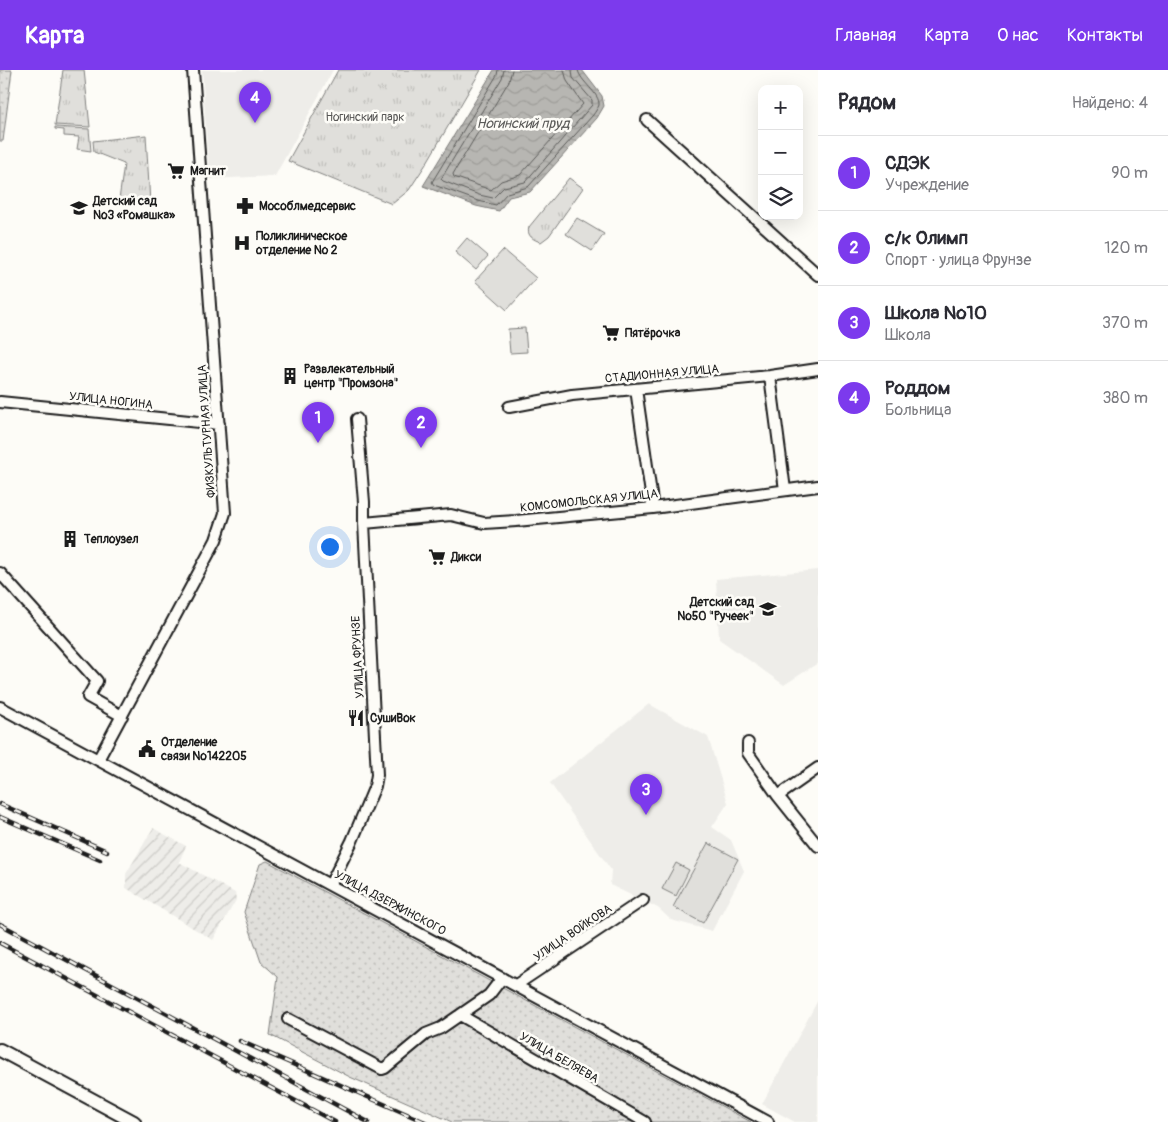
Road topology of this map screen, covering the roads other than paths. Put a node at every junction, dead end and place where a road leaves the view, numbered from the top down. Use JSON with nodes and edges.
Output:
{"nodes":[{"id":1,"x":193,"y":70,"type":"edge"},
{"id":2,"x":647,"y":120,"type":"dead end"},
{"id":3,"x":818,"y":276,"type":"edge"},
{"id":4,"x":818,"y":369,"type":"edge"},
{"id":5,"x":770,"y":376,"type":"junction"},
{"id":6,"x":636,"y":389,"type":"junction"},
{"id":7,"x":0,"y":402,"type":"edge"},
{"id":8,"x":509,"y":407,"type":"dead end"},
{"id":9,"x":358,"y":419,"type":"dead end"},
{"id":10,"x":219,"y":424,"type":"junction"},
{"id":11,"x":818,"y":486,"type":"edge"},
{"id":12,"x":785,"y":490,"type":"junction"},
{"id":13,"x":654,"y":508,"type":"junction"},
{"id":14,"x":364,"y":523,"type":"junction"},
{"id":15,"x":0,"y":573,"type":"edge"},
{"id":16,"x":0,"y":707,"type":"edge"},
{"id":17,"x":122,"y":716,"type":"junction"},
{"id":18,"x":748,"y":743,"type":"dead end"},
{"id":19,"x":98,"y":760,"type":"junction"},
{"id":20,"x":818,"y":768,"type":"edge"},
{"id":21,"x":778,"y":796,"type":"junction"},
{"id":22,"x":818,"y":846,"type":"edge"},
{"id":23,"x":330,"y":885,"type":"junction"},
{"id":24,"x":643,"y":900,"type":"dead end"},
{"id":25,"x":502,"y":978,"type":"junction"},
{"id":26,"x":516,"y":985,"type":"junction"},
{"id":27,"x":460,"y":1015,"type":"junction"},
{"id":28,"x":288,"y":1019,"type":"dead end"},
{"id":29,"x":0,"y":1050,"type":"edge"},
{"id":30,"x":134,"y":1122,"type":"edge"},
{"id":31,"x":645,"y":1122,"type":"edge"},
{"id":32,"x":768,"y":1122,"type":"edge"}],
"edges":[{"from":1,"to":10,"type":"street","name":"ФИЗКУЛЬТУРНАЯ УЛИЦА"},
{"from":2,"to":3,"type":"street"},
{"from":4,"to":5,"type":"street","name":"СТАДИОННАЯ УЛИЦА"},
{"from":5,"to":6,"type":"street","name":"СТАДИОННАЯ УЛИЦА"},
{"from":5,"to":12,"type":"street"},
{"from":6,"to":8,"type":"street","name":"СТАДИОННАЯ УЛИЦА"},
{"from":6,"to":13,"type":"street"},
{"from":7,"to":10,"type":"street","name":"УЛИЦА НОГИНА"},
{"from":9,"to":14,"type":"street","name":"УЛИЦА ФРУНЗЕ"},
{"from":10,"to":17,"type":"street","name":"ФИЗКУЛЬТУРНАЯ УЛИЦА"},
{"from":11,"to":12,"type":"street","name":"КОМСОМОЛЬСКАЯ УЛИЦА"},
{"from":12,"to":13,"type":"street","name":"КОМСОМОЛЬСКАЯ УЛИЦА"},
{"from":13,"to":14,"type":"street","name":"КОМСОМОЛЬСКАЯ УЛИЦА"},
{"from":14,"to":23,"type":"street","name":"УЛИЦА ФРУНЗЕ"},
{"from":15,"to":17,"type":"street"},
{"from":16,"to":19,"type":"street","name":"УЛИЦА ДЗЕРЖИНСКОГО"},
{"from":17,"to":19,"type":"street","name":"ФИЗКУЛЬТУРНАЯ УЛИЦА"},
{"from":18,"to":21,"type":"street"},
{"from":19,"to":23,"type":"street","name":"УЛИЦА ДЗЕРЖИНСКОГО"},
{"from":20,"to":21,"type":"street"},
{"from":21,"to":22,"type":"street"},
{"from":23,"to":25,"type":"street","name":"УЛИЦА ДЗЕРЖИНСКОГО"},
{"from":24,"to":26,"type":"street","name":"УЛИЦА ВОЙКОВА"},
{"from":25,"to":26,"type":"street","name":"УЛИЦА ДЗЕРЖИНСКОГО"},
{"from":25,"to":27,"type":"street"},
{"from":26,"to":32,"type":"street","name":"УЛИЦА ДЗЕРЖИНСКОГО"},
{"from":27,"to":28,"type":"street"},
{"from":27,"to":31,"type":"street","name":"УЛИЦА БЕЛЯЕВА"},
{"from":29,"to":30,"type":"main road"}]}
